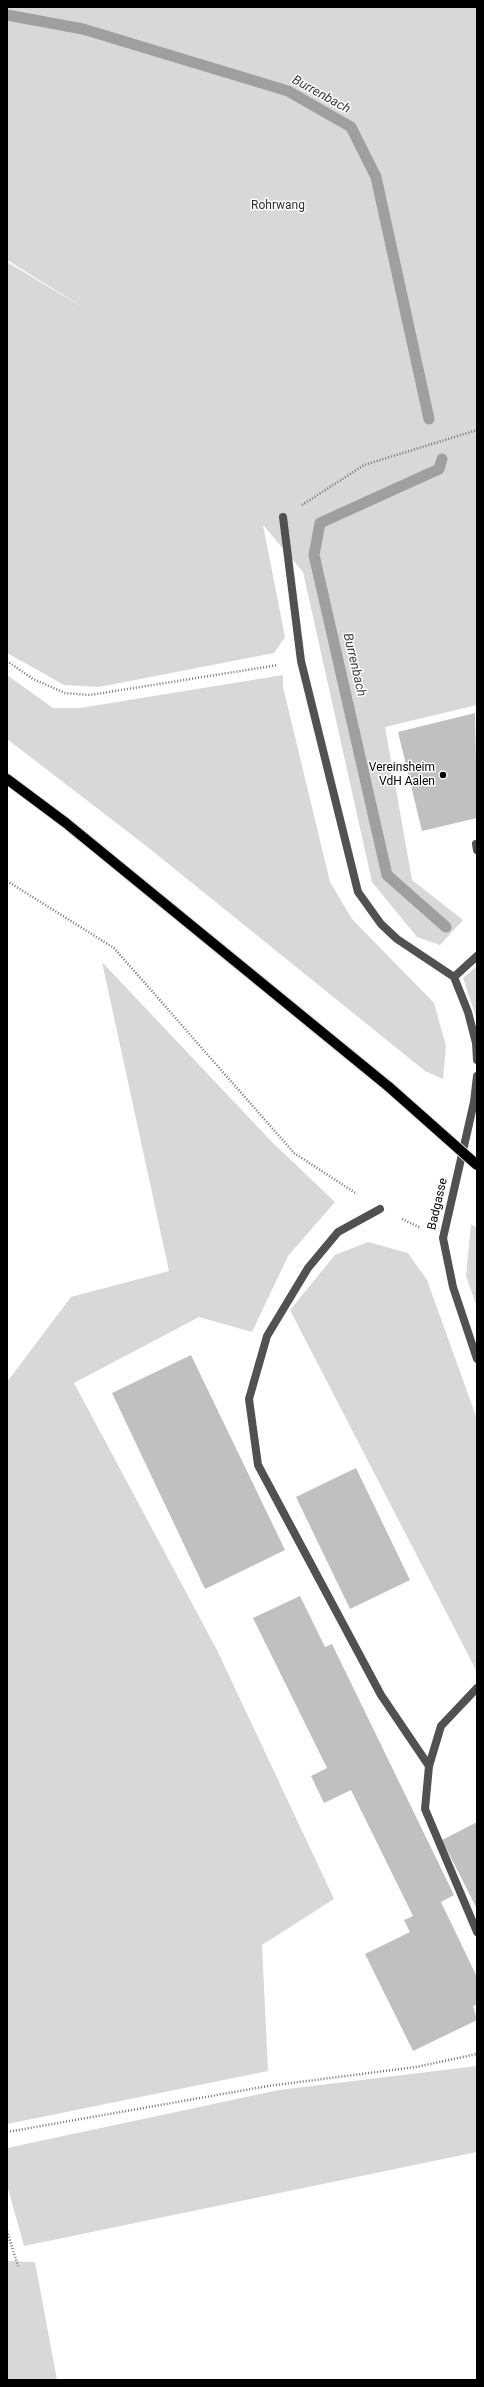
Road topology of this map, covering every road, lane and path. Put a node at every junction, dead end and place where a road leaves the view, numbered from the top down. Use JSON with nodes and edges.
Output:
{"nodes":[{"id":1,"x":477,"y":430,"type":"edge"},
{"id":2,"x":283,"y":517,"type":"joint"},
{"id":3,"x":7,"y":661,"type":"edge"},
{"id":4,"x":301,"y":661,"type":"junction"},
{"id":5,"x":7,"y":778,"type":"edge"},
{"id":6,"x":7,"y":881,"type":"edge"},
{"id":7,"x":477,"y":956,"type":"edge"},
{"id":8,"x":454,"y":977,"type":"junction"},
{"id":9,"x":477,"y":1060,"type":"edge"},
{"id":10,"x":477,"y":1076,"type":"edge"},
{"id":11,"x":477,"y":1165,"type":"edge"},
{"id":12,"x":380,"y":1209,"type":"junction"},
{"id":13,"x":443,"y":1238,"type":"junction"},
{"id":14,"x":477,"y":1359,"type":"edge"},
{"id":15,"x":477,"y":1688,"type":"edge"},
{"id":16,"x":429,"y":1766,"type":"junction"},
{"id":17,"x":477,"y":1932,"type":"edge"},
{"id":18,"x":477,"y":2054,"type":"edge"},
{"id":19,"x":7,"y":2132,"type":"edge"},
{"id":20,"x":7,"y":2231,"type":"edge"},
{"id":21,"x":18,"y":2266,"type":"dead end"}],
"edges":[{"from":1,"to":2,"type":"path"},
{"from":2,"to":4,"type":"lane"},
{"from":3,"to":4,"type":"path"},
{"from":4,"to":8,"type":"lane"},
{"from":5,"to":11,"type":"main road","bridge":true},
{"from":6,"to":12,"type":"path"},
{"from":7,"to":8,"type":"lane"},
{"from":8,"to":9,"type":"lane"},
{"from":10,"to":13,"type":"lane","name":"Badgasse"},
{"from":12,"to":13,"type":"path"},
{"from":12,"to":16,"type":"lane"},
{"from":13,"to":14,"type":"lane","name":"Badgasse"},
{"from":15,"to":16,"type":"lane"},
{"from":16,"to":17,"type":"lane"},
{"from":18,"to":19,"type":"path"},
{"from":20,"to":21,"type":"path"}]}
